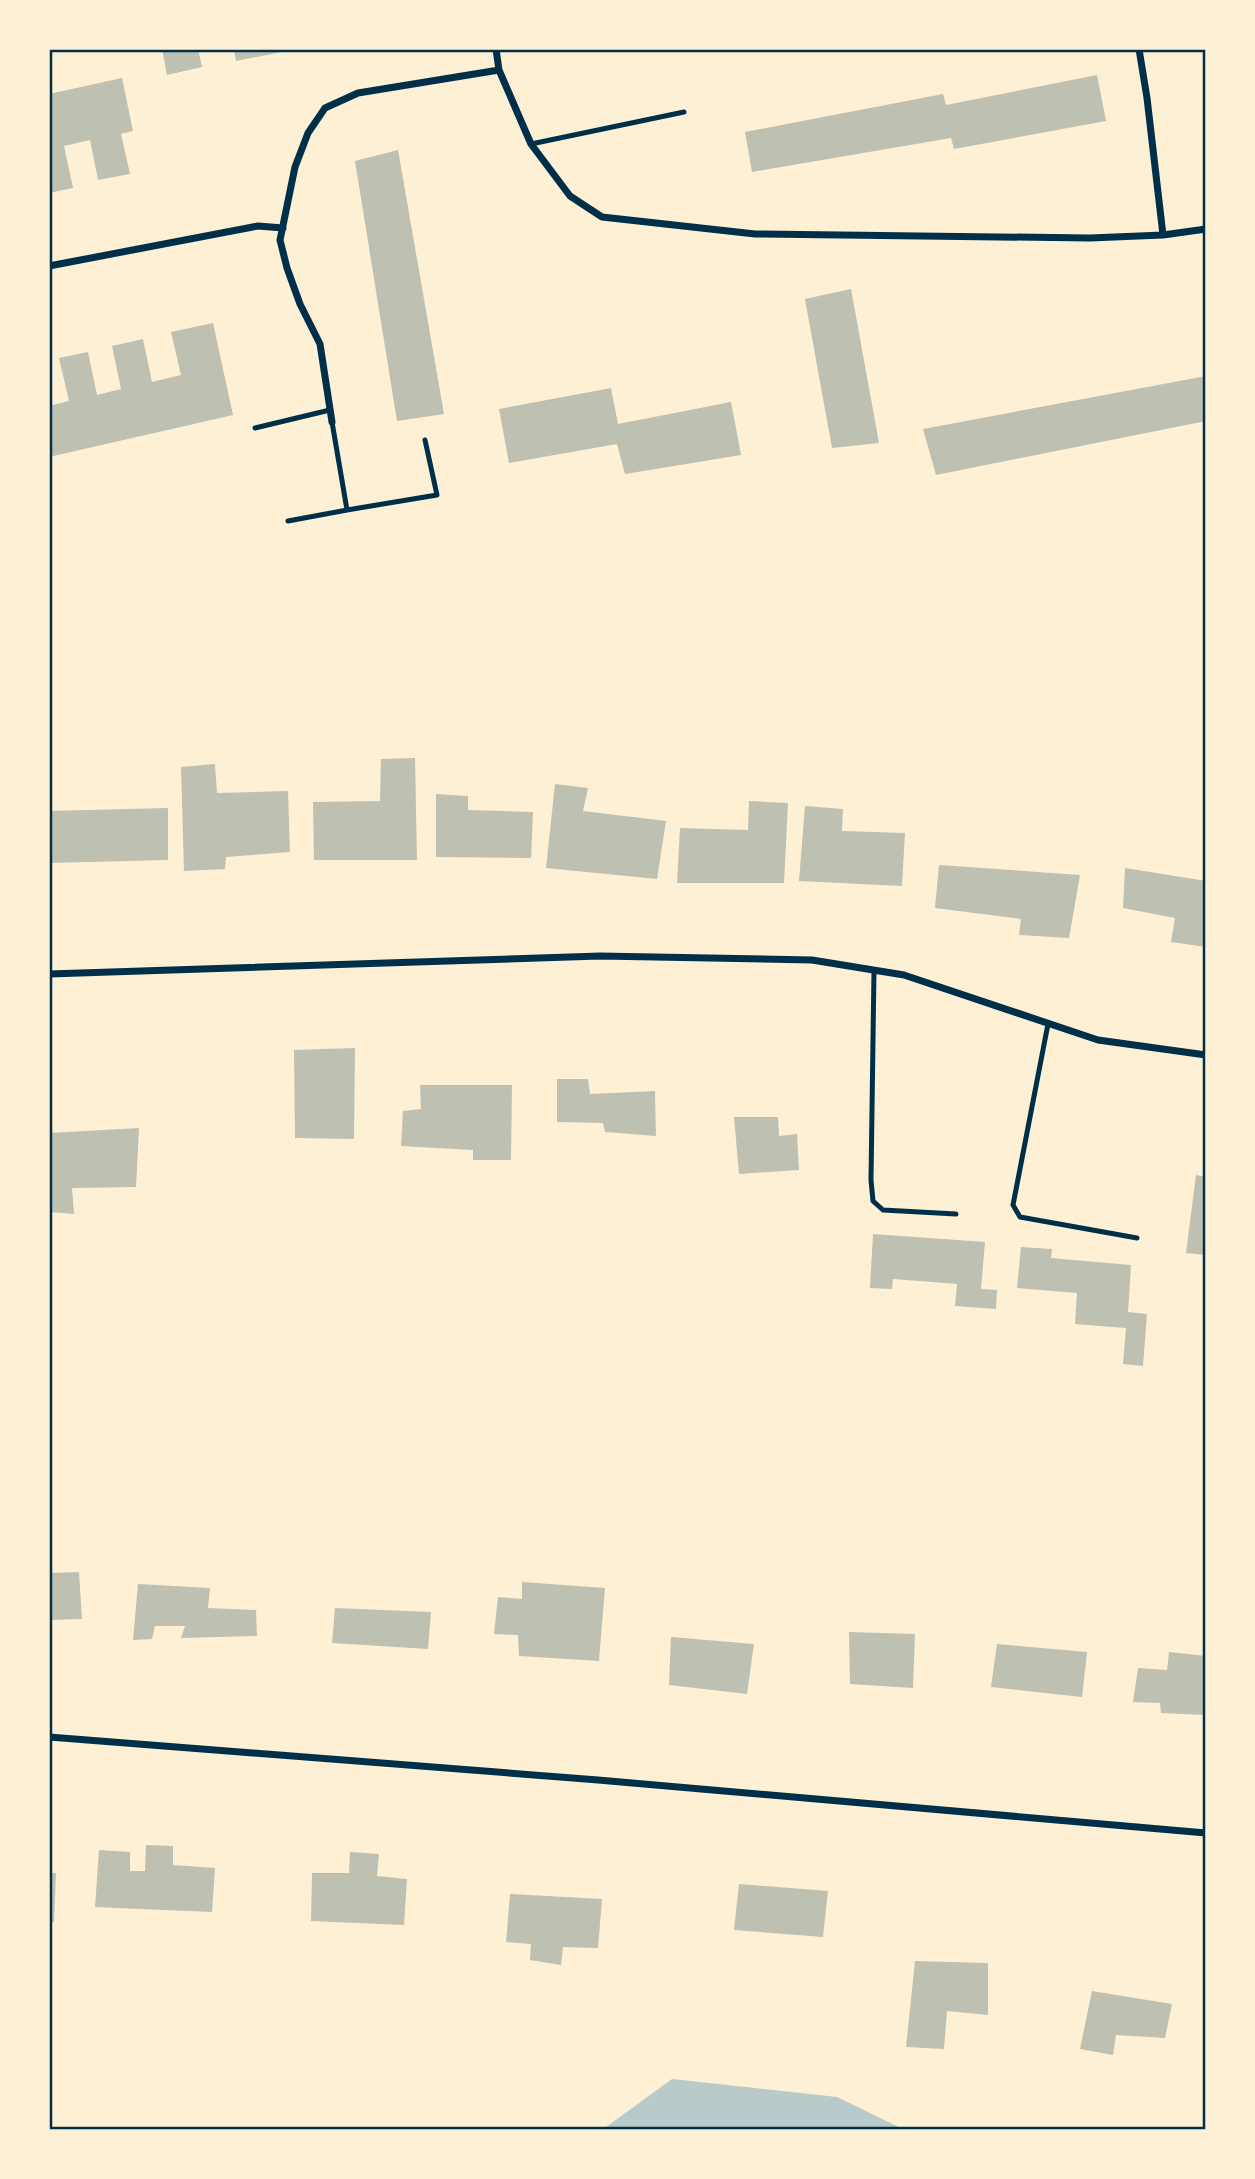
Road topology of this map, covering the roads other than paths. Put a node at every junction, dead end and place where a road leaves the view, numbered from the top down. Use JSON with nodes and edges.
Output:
{"nodes":[{"id":1,"x":496,"y":49,"type":"edge"},
{"id":2,"x":1139,"y":49,"type":"edge"},
{"id":3,"x":499,"y":70,"type":"junction"},
{"id":4,"x":684,"y":112,"type":"dead end"},
{"id":5,"x":531,"y":144,"type":"junction"},
{"id":6,"x":283,"y":228,"type":"junction"},
{"id":7,"x":1206,"y":229,"type":"edge"},
{"id":8,"x":1163,"y":235,"type":"junction"},
{"id":9,"x":49,"y":266,"type":"edge"},
{"id":10,"x":330,"y":410,"type":"junction"},
{"id":11,"x":332,"y":422,"type":"joint"},
{"id":12,"x":256,"y":428,"type":"dead end"},
{"id":13,"x":425,"y":440,"type":"dead end"},
{"id":14,"x":347,"y":510,"type":"junction"},
{"id":15,"x":288,"y":521,"type":"dead end"},
{"id":16,"x":874,"y":970,"type":"junction"},
{"id":17,"x":49,"y":974,"type":"edge"},
{"id":18,"x":1048,"y":1024,"type":"junction"},
{"id":19,"x":1206,"y":1055,"type":"edge"},
{"id":20,"x":956,"y":1214,"type":"dead end"},
{"id":21,"x":1137,"y":1238,"type":"dead end"},
{"id":22,"x":49,"y":1737,"type":"edge"},
{"id":23,"x":1206,"y":1833,"type":"edge"}],
"edges":[{"from":1,"to":3,"type":"street"},
{"from":2,"to":8,"type":"street"},
{"from":3,"to":5,"type":"street"},
{"from":3,"to":6,"type":"street"},
{"from":4,"to":5,"type":"lane"},
{"from":5,"to":8,"type":"street"},
{"from":6,"to":9,"type":"street"},
{"from":6,"to":10,"type":"street"},
{"from":7,"to":8,"type":"street"},
{"from":10,"to":11,"type":"street"},
{"from":10,"to":12,"type":"lane"},
{"from":11,"to":14,"type":"lane"},
{"from":13,"to":14,"type":"lane"},
{"from":14,"to":15,"type":"lane"},
{"from":16,"to":17,"type":"street"},
{"from":16,"to":18,"type":"street"},
{"from":16,"to":20,"type":"lane"},
{"from":18,"to":19,"type":"street"},
{"from":18,"to":21,"type":"lane"},
{"from":22,"to":23,"type":"street"}]}
